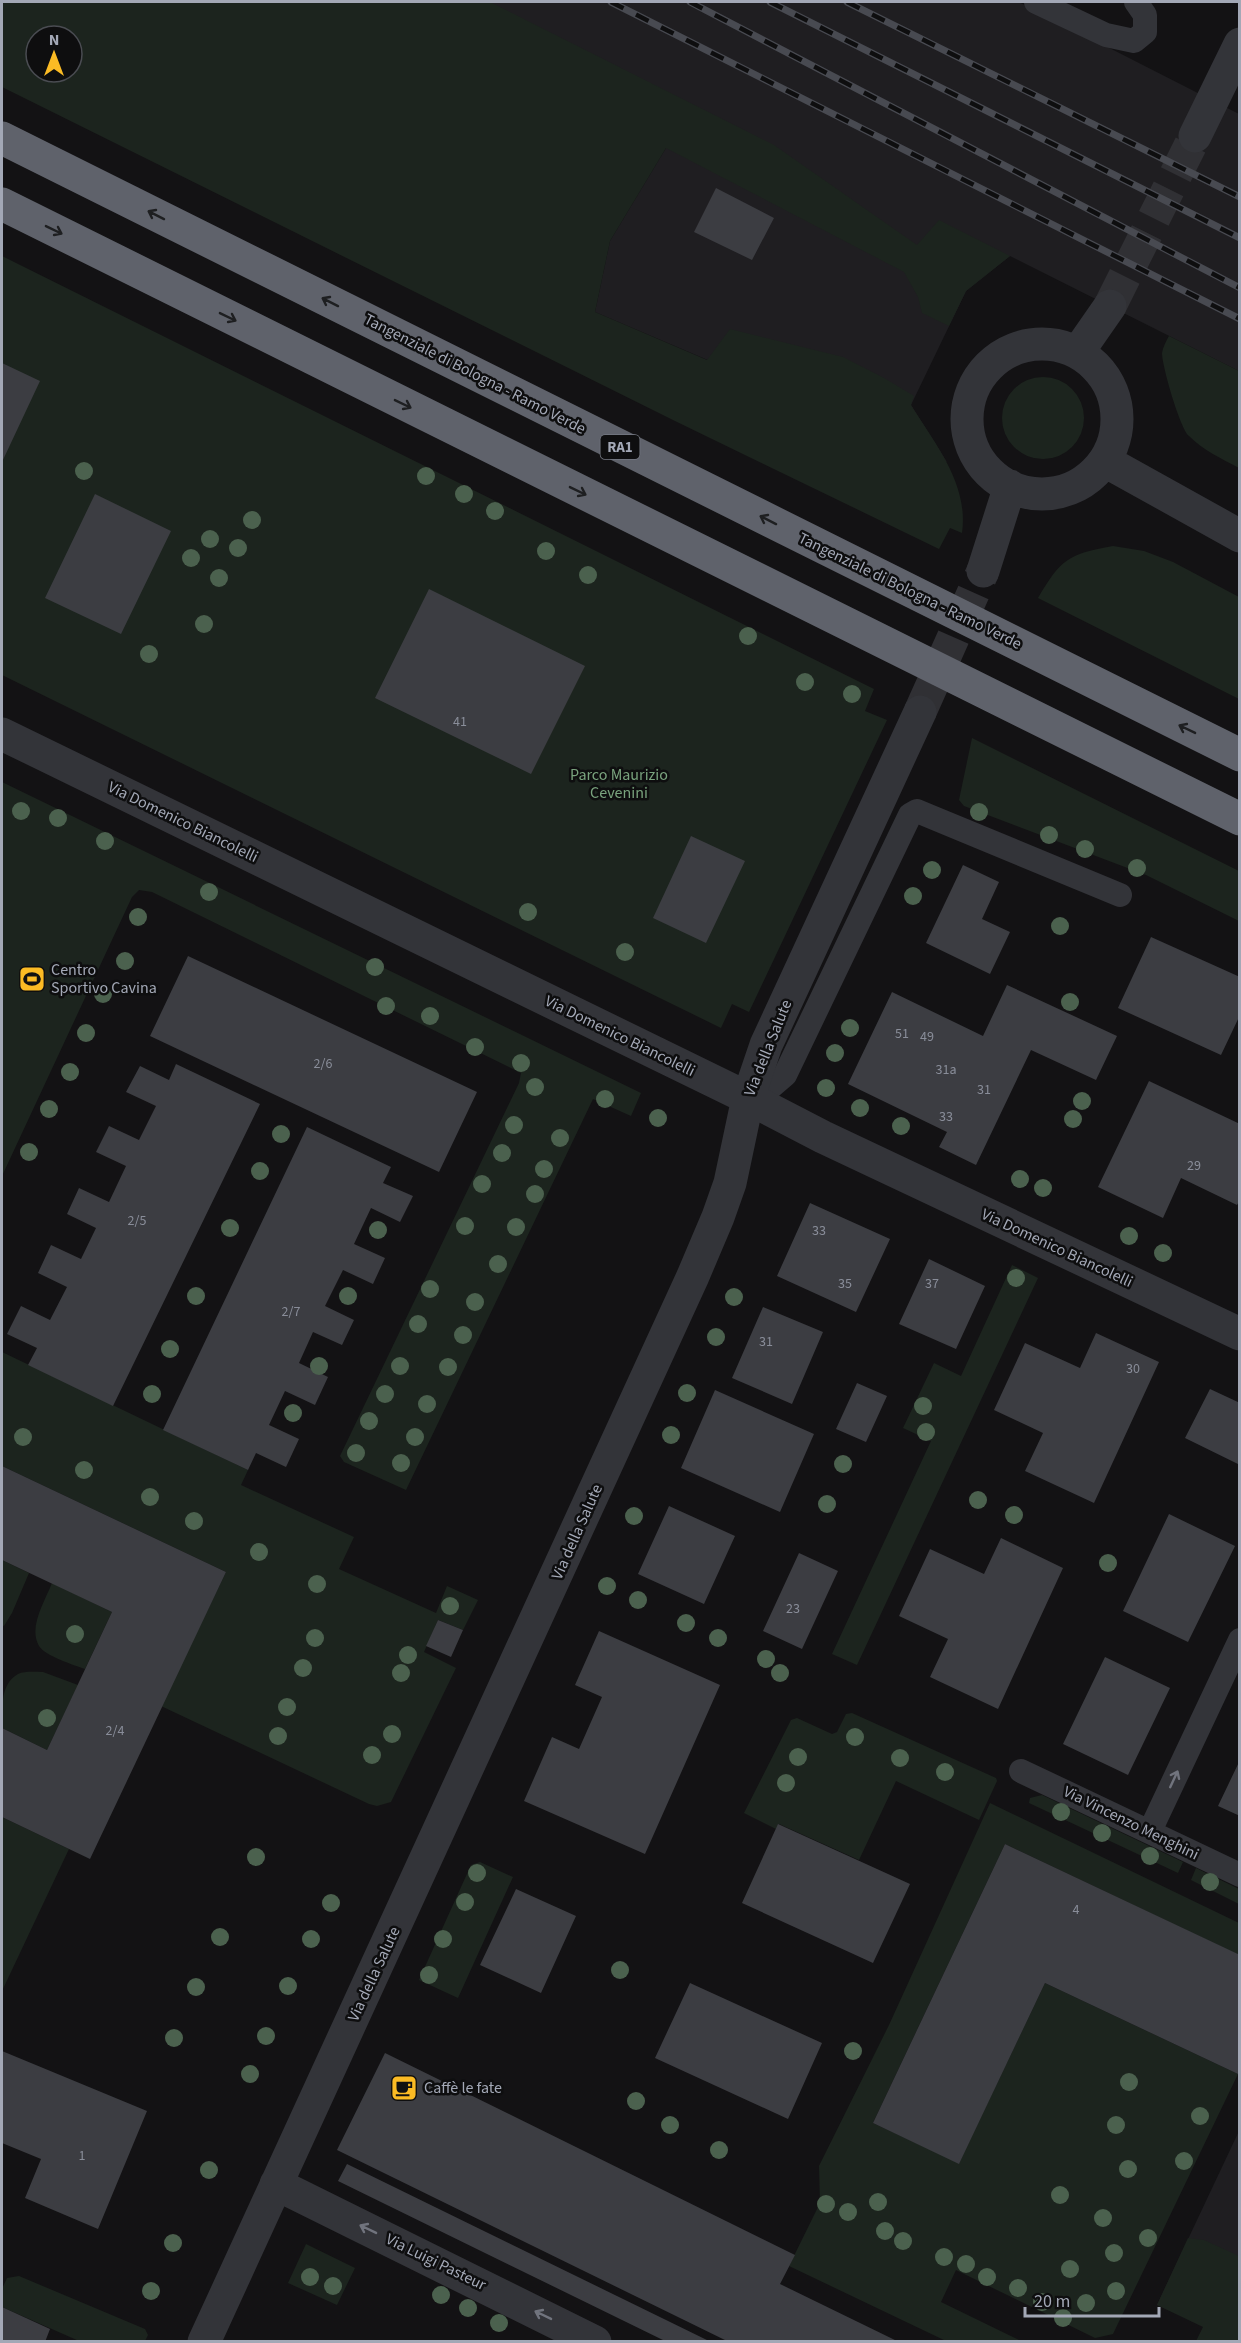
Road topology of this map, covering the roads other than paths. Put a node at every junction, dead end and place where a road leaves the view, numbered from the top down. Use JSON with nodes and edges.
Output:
{"nodes":[{"id":1,"x":1036,"y":2,"type":"edge"},
{"id":2,"x":1136,"y":2,"type":"edge"},
{"id":3,"x":1239,"y":44,"type":"edge"},
{"id":4,"x":1195,"y":136,"type":"tunnel mouth"},
{"id":5,"x":2,"y":138,"type":"edge"},
{"id":6,"x":2,"y":204,"type":"edge"},
{"id":7,"x":1110,"y":306,"type":"tunnel mouth"},
{"id":8,"x":1078,"y":352,"type":"junction"},
{"id":9,"x":1105,"y":460,"type":"junction"},
{"id":10,"x":1010,"y":486,"type":"junction"},
{"id":11,"x":1239,"y":536,"type":"edge"},
{"id":12,"x":983,"y":571,"type":"tunnel mouth"},
{"id":13,"x":920,"y":712,"type":"tunnel mouth"},
{"id":14,"x":2,"y":734,"type":"edge"},
{"id":15,"x":1239,"y":755,"type":"edge"},
{"id":16,"x":1239,"y":819,"type":"edge"},
{"id":17,"x":1120,"y":895,"type":"dead end"},
{"id":18,"x":748,"y":1098,"type":"junction"},
{"id":19,"x":1239,"y":1334,"type":"edge"},
{"id":20,"x":1239,"y":1640,"type":"edge"},
{"id":21,"x":1021,"y":1771,"type":"dead end"},
{"id":22,"x":1150,"y":1832,"type":"junction"},
{"id":23,"x":1239,"y":1875,"type":"edge"},
{"id":24,"x":276,"y":2184,"type":"junction"},
{"id":25,"x":204,"y":2342,"type":"edge"},
{"id":26,"x":595,"y":2342,"type":"edge"}],
"edges":[{"from":1,"to":2,"type":"lane"},
{"from":3,"to":4,"type":"street"},
{"from":15,"to":5,"type":"highway","name":"Tangenziale di Bologna - Ramo Verde","number":"RA1","one_way":true},
{"from":6,"to":16,"type":"highway","one_way":true},
{"from":7,"to":8,"type":"street"},
{"from":8,"to":9,"type":"street"},
{"from":8,"to":10,"type":"street"},
{"from":9,"to":10,"type":"street"},
{"from":9,"to":11,"type":"street"},
{"from":10,"to":12,"type":"street"},
{"from":13,"to":18,"type":"street","name":"Via della Salute"},
{"from":14,"to":18,"type":"street","name":"Via Domenico Biancolelli"},
{"from":17,"to":18,"type":"lane"},
{"from":18,"to":19,"type":"street","name":"Via Domenico Biancolelli"},
{"from":18,"to":24,"type":"street","name":"Via della Salute"},
{"from":22,"to":20,"type":"lane","one_way":true},
{"from":21,"to":22,"type":"lane","name":"Via Vincenzo Menghini"},
{"from":22,"to":23,"type":"lane","name":"Via Vincenzo Menghini"},
{"from":24,"to":25,"type":"street","name":"Via della Salute"},
{"from":26,"to":24,"type":"street","name":"Via Luigi Pasteur","one_way":true}]}
